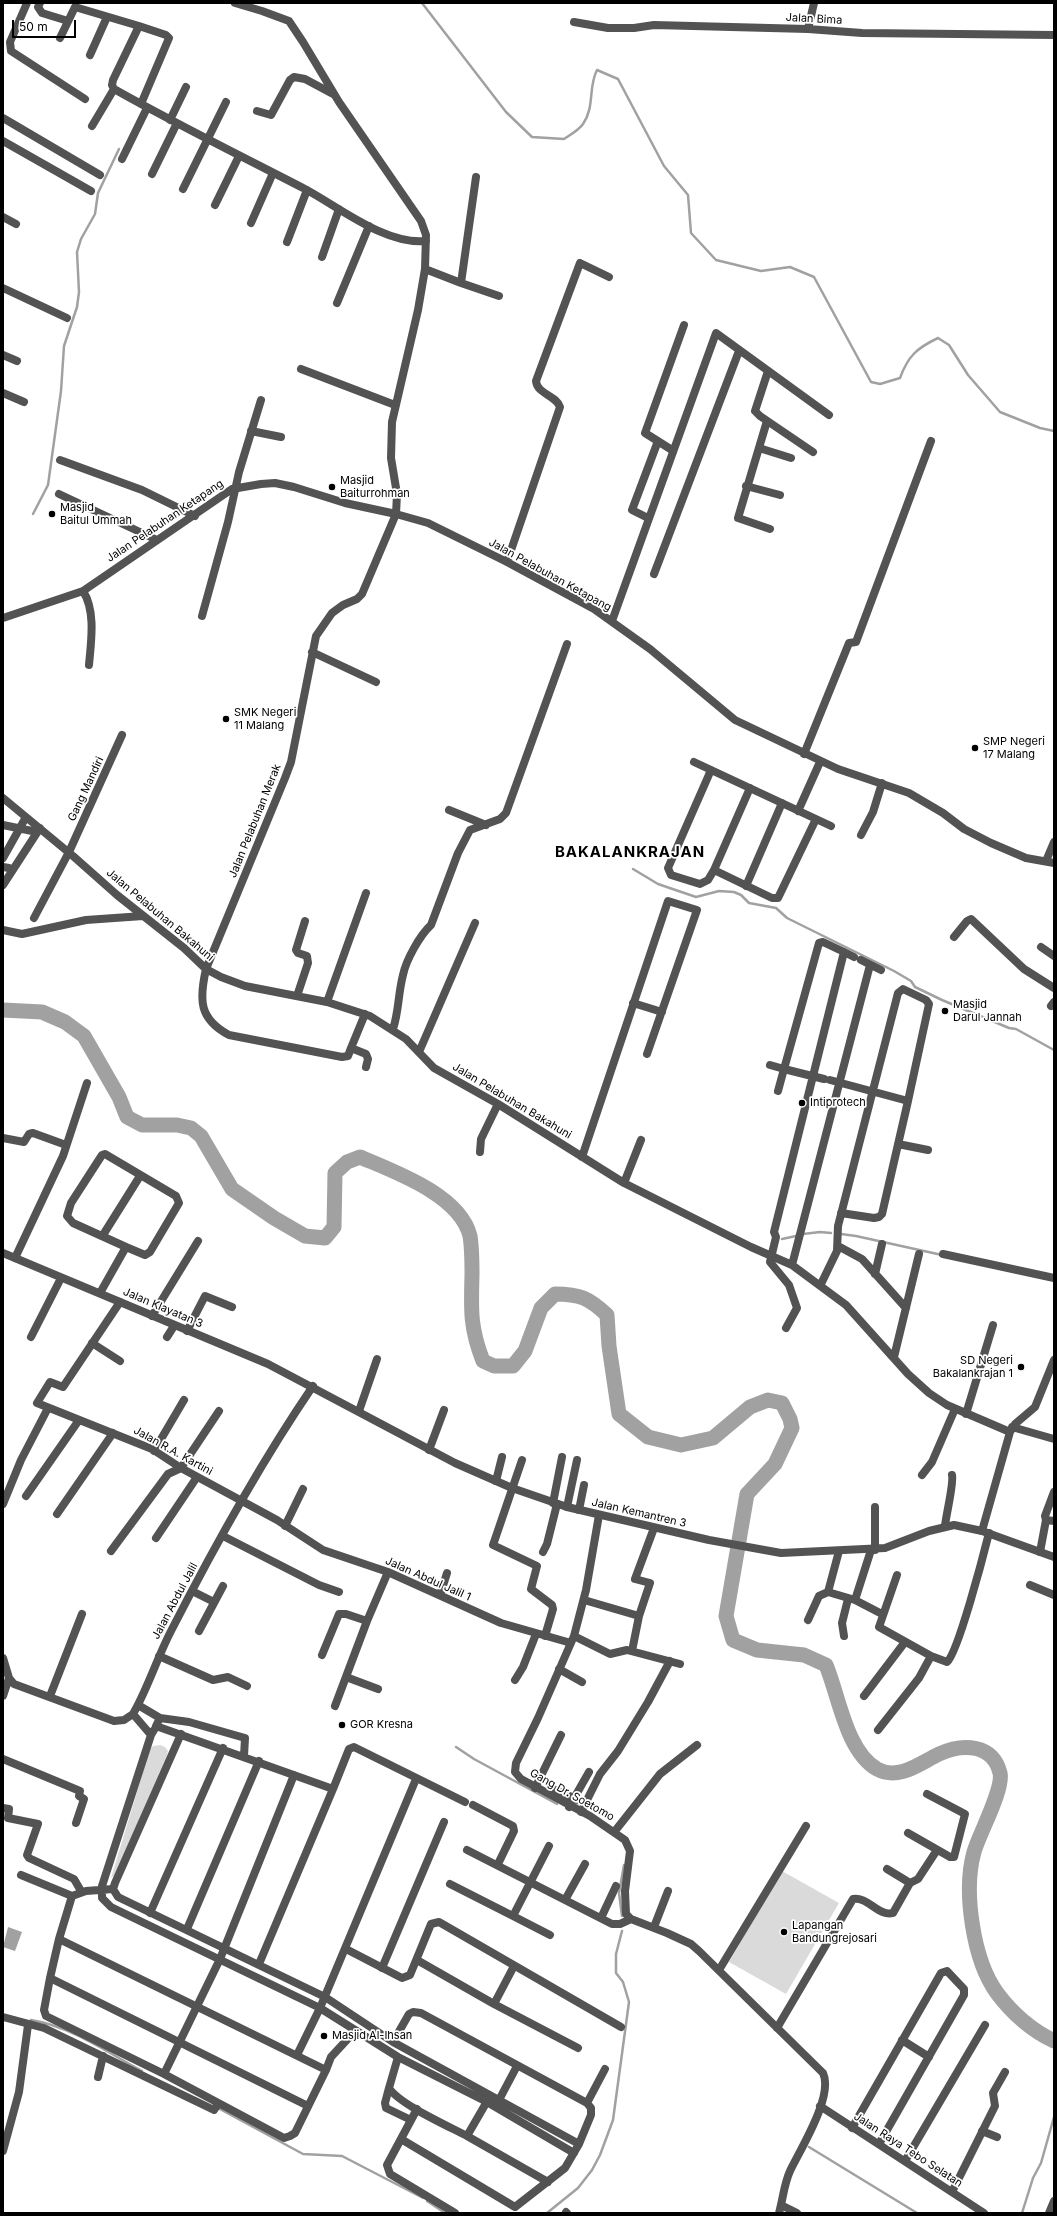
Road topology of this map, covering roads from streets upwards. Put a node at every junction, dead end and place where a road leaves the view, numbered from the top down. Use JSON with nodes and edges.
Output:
{"nodes":[{"id":1,"x":27,"y":3,"type":"edge"},
{"id":2,"x":40,"y":3,"type":"edge"},
{"id":3,"x":234,"y":3,"type":"edge"},
{"id":4,"x":814,"y":3,"type":"edge"},
{"id":5,"x":107,"y":17,"type":"junction"},
{"id":6,"x":68,"y":21,"type":"junction"},
{"id":7,"x":574,"y":22,"type":"dead end"},
{"id":8,"x":139,"y":26,"type":"junction"},
{"id":9,"x":808,"y":29,"type":"junction"},
{"id":10,"x":1054,"y":35,"type":"edge"},
{"id":11,"x":60,"y":38,"type":"dead end"},
{"id":12,"x":90,"y":55,"type":"dead end"},
{"id":13,"x":186,"y":87,"type":"dead end"},
{"id":14,"x":114,"y":89,"type":"junction"},
{"id":15,"x":333,"y":94,"type":"junction"},
{"id":16,"x":85,"y":99,"type":"dead end"},
{"id":17,"x":226,"y":102,"type":"dead end"},
{"id":18,"x":144,"y":106,"type":"junction"},
{"id":19,"x":257,"y":111,"type":"dead end"},
{"id":20,"x":3,"y":118,"type":"edge"},
{"id":21,"x":173,"y":122,"type":"junction"},
{"id":22,"x":92,"y":126,"type":"dead end"},
{"id":23,"x":207,"y":140,"type":"junction"},
{"id":24,"x":3,"y":141,"type":"edge"},
{"id":25,"x":239,"y":156,"type":"junction"},
{"id":26,"x":122,"y":159,"type":"dead end"},
{"id":27,"x":273,"y":173,"type":"junction"},
{"id":28,"x":152,"y":174,"type":"dead end"},
{"id":29,"x":100,"y":175,"type":"dead end"},
{"id":30,"x":476,"y":177,"type":"dead end"},
{"id":31,"x":183,"y":189,"type":"dead end"},
{"id":32,"x":307,"y":190,"type":"junction"},
{"id":33,"x":91,"y":191,"type":"dead end"},
{"id":34,"x":215,"y":205,"type":"dead end"},
{"id":35,"x":339,"y":209,"type":"junction"},
{"id":36,"x":3,"y":217,"type":"edge"},
{"id":37,"x":251,"y":223,"type":"dead end"},
{"id":38,"x":16,"y":224,"type":"dead end"},
{"id":39,"x":369,"y":226,"type":"junction"},
{"id":40,"x":426,"y":241,"type":"junction"},
{"id":41,"x":287,"y":242,"type":"dead end"},
{"id":42,"x":322,"y":257,"type":"dead end"},
{"id":43,"x":425,"y":269,"type":"junction"},
{"id":44,"x":609,"y":277,"type":"dead end"},
{"id":45,"x":461,"y":283,"type":"junction"},
{"id":46,"x":3,"y":288,"type":"edge"},
{"id":47,"x":499,"y":296,"type":"dead end"},
{"id":48,"x":337,"y":303,"type":"dead end"},
{"id":49,"x":67,"y":318,"type":"dead end"},
{"id":50,"x":684,"y":325,"type":"dead end"},
{"id":51,"x":739,"y":351,"type":"junction"},
{"id":52,"x":3,"y":355,"type":"edge"},
{"id":53,"x":17,"y":361,"type":"dead end"},
{"id":54,"x":301,"y":369,"type":"dead end"},
{"id":55,"x":768,"y":371,"type":"junction"},
{"id":56,"x":3,"y":393,"type":"edge"},
{"id":57,"x":261,"y":400,"type":"dead end"},
{"id":58,"x":24,"y":402,"type":"dead end"},
{"id":59,"x":395,"y":406,"type":"junction"},
{"id":60,"x":829,"y":415,"type":"dead end"},
{"id":61,"x":767,"y":421,"type":"junction"},
{"id":62,"x":251,"y":431,"type":"junction"},
{"id":63,"x":282,"y":437,"type":"dead end"},
{"id":64,"x":658,"y":441,"type":"junction"},
{"id":65,"x":932,"y":441,"type":"dead end"},
{"id":66,"x":759,"y":448,"type":"junction"},
{"id":67,"x":672,"y":450,"type":"junction"},
{"id":68,"x":813,"y":452,"type":"dead end"},
{"id":69,"x":791,"y":458,"type":"dead end"},
{"id":70,"x":60,"y":460,"type":"dead end"},
{"id":71,"x":746,"y":486,"type":"junction"},
{"id":72,"x":237,"y":488,"type":"junction"},
{"id":73,"x":59,"y":494,"type":"dead end"},
{"id":74,"x":780,"y":495,"type":"dead end"},
{"id":75,"x":396,"y":514,"type":"junction"},
{"id":76,"x":194,"y":516,"type":"junction"},
{"id":77,"x":648,"y":518,"type":"junction"},
{"id":78,"x":770,"y":529,"type":"dead end"},
{"id":79,"x":157,"y":540,"type":"junction"},
{"id":80,"x":507,"y":562,"type":"junction"},
{"id":81,"x":654,"y":574,"type":"dead end"},
{"id":82,"x":83,"y":591,"type":"junction"},
{"id":83,"x":202,"y":616,"type":"dead end"},
{"id":84,"x":3,"y":618,"type":"edge"},
{"id":85,"x":612,"y":621,"type":"junction"},
{"id":86,"x":567,"y":644,"type":"dead end"},
{"id":87,"x":312,"y":652,"type":"junction"},
{"id":88,"x":89,"y":665,"type":"dead end"},
{"id":89,"x":376,"y":682,"type":"dead end"},
{"id":90,"x":122,"y":735,"type":"dead end"},
{"id":91,"x":804,"y":754,"type":"junction"},
{"id":92,"x":694,"y":762,"type":"dead end"},
{"id":93,"x":820,"y":762,"type":"junction"},
{"id":94,"x":712,"y":770,"type":"junction"},
{"id":95,"x":882,"y":783,"type":"junction"},
{"id":96,"x":750,"y":788,"type":"junction"},
{"id":97,"x":3,"y":798,"type":"edge"},
{"id":98,"x":782,"y":803,"type":"junction"},
{"id":99,"x":449,"y":810,"type":"dead end"},
{"id":100,"x":798,"y":811,"type":"junction"},
{"id":101,"x":26,"y":817,"type":"junction"},
{"id":102,"x":816,"y":819,"type":"junction"},
{"id":103,"x":3,"y":825,"type":"edge"},
{"id":104,"x":486,"y":825,"type":"junction"},
{"id":105,"x":831,"y":826,"type":"dead end"},
{"id":106,"x":20,"y":829,"type":"junction"},
{"id":107,"x":38,"y":830,"type":"junction"},
{"id":108,"x":861,"y":835,"type":"dead end"},
{"id":109,"x":1054,"y":842,"type":"edge"},
{"id":110,"x":69,"y":852,"type":"junction"},
{"id":111,"x":3,"y":858,"type":"edge"},
{"id":112,"x":1050,"y":862,"type":"edge"},
{"id":113,"x":714,"y":870,"type":"junction"},
{"id":114,"x":3,"y":885,"type":"edge"},
{"id":115,"x":746,"y":886,"type":"junction"},
{"id":116,"x":366,"y":893,"type":"dead end"},
{"id":117,"x":143,"y":916,"type":"junction"},
{"id":118,"x":34,"y":918,"type":"dead end"},
{"id":119,"x":305,"y":921,"type":"dead end"},
{"id":120,"x":475,"y":923,"type":"dead end"},
{"id":121,"x":3,"y":930,"type":"edge"},
{"id":122,"x":954,"y":937,"type":"dead end"},
{"id":123,"x":1042,"y":947,"type":"dead end"},
{"id":124,"x":844,"y":952,"type":"junction"},
{"id":125,"x":1054,"y":956,"type":"edge"},
{"id":126,"x":870,"y":965,"type":"junction"},
{"id":127,"x":206,"y":969,"type":"junction"},
{"id":128,"x":881,"y":970,"type":"dead end"},
{"id":129,"x":1054,"y":988,"type":"edge"},
{"id":130,"x":297,"y":996,"type":"junction"},
{"id":131,"x":327,"y":1002,"type":"junction"},
{"id":132,"x":633,"y":1003,"type":"junction"},
{"id":133,"x":662,"y":1012,"type":"junction"},
{"id":134,"x":365,"y":1014,"type":"junction"},
{"id":135,"x":393,"y":1029,"type":"junction"},
{"id":136,"x":351,"y":1048,"type":"junction"},
{"id":137,"x":419,"y":1052,"type":"junction"},
{"id":138,"x":647,"y":1054,"type":"dead end"},
{"id":139,"x":770,"y":1065,"type":"dead end"},
{"id":140,"x":366,"y":1067,"type":"dead end"},
{"id":141,"x":784,"y":1069,"type":"junction"},
{"id":142,"x":813,"y":1076,"type":"junction"},
{"id":143,"x":87,"y":1083,"type":"dead end"},
{"id":144,"x":840,"y":1083,"type":"junction"},
{"id":145,"x":778,"y":1091,"type":"dead end"},
{"id":146,"x":872,"y":1093,"type":"junction"},
{"id":147,"x":908,"y":1101,"type":"junction"},
{"id":148,"x":498,"y":1104,"type":"junction"},
{"id":149,"x":3,"y":1138,"type":"edge"},
{"id":150,"x":641,"y":1140,"type":"dead end"},
{"id":151,"x":898,"y":1144,"type":"junction"},
{"id":152,"x":66,"y":1145,"type":"junction"},
{"id":153,"x":928,"y":1150,"type":"dead end"},
{"id":154,"x":480,"y":1152,"type":"dead end"},
{"id":155,"x":582,"y":1157,"type":"junction"},
{"id":156,"x":140,"y":1176,"type":"junction"},
{"id":157,"x":624,"y":1183,"type":"junction"},
{"id":158,"x":841,"y":1213,"type":"junction"},
{"id":159,"x":103,"y":1235,"type":"junction"},
{"id":160,"x":198,"y":1241,"type":"dead end"},
{"id":161,"x":882,"y":1244,"type":"dead end"},
{"id":162,"x":838,"y":1246,"type":"junction"},
{"id":163,"x":126,"y":1247,"type":"junction"},
{"id":164,"x":3,"y":1253,"type":"edge"},
{"id":165,"x":919,"y":1254,"type":"dead end"},
{"id":166,"x":943,"y":1254,"type":"dead end"},
{"id":167,"x":771,"y":1256,"type":"junction"},
{"id":168,"x":15,"y":1258,"type":"junction"},
{"id":169,"x":792,"y":1265,"type":"junction"},
{"id":170,"x":875,"y":1274,"type":"junction"},
{"id":171,"x":1054,"y":1278,"type":"edge"},
{"id":172,"x":59,"y":1282,"type":"dead end"},
{"id":173,"x":821,"y":1284,"type":"junction"},
{"id":174,"x":100,"y":1293,"type":"junction"},
{"id":175,"x":120,"y":1302,"type":"junction"},
{"id":176,"x":232,"y":1307,"type":"dead end"},
{"id":177,"x":906,"y":1308,"type":"junction"},
{"id":178,"x":152,"y":1316,"type":"junction"},
{"id":179,"x":993,"y":1325,"type":"dead end"},
{"id":180,"x":174,"y":1326,"type":"junction"},
{"id":181,"x":786,"y":1328,"type":"dead end"},
{"id":182,"x":187,"y":1331,"type":"junction"},
{"id":183,"x":31,"y":1337,"type":"dead end"},
{"id":184,"x":167,"y":1337,"type":"dead end"},
{"id":185,"x":92,"y":1343,"type":"junction"},
{"id":186,"x":894,"y":1357,"type":"junction"},
{"id":187,"x":377,"y":1359,"type":"dead end"},
{"id":188,"x":1054,"y":1360,"type":"edge"},
{"id":189,"x":120,"y":1361,"type":"dead end"},
{"id":190,"x":1052,"y":1374,"type":"edge"},
{"id":191,"x":313,"y":1386,"type":"junction"},
{"id":192,"x":184,"y":1400,"type":"dead end"},
{"id":193,"x":48,"y":1408,"type":"junction"},
{"id":194,"x":954,"y":1409,"type":"junction"},
{"id":195,"x":219,"y":1410,"type":"dead end"},
{"id":196,"x":444,"y":1410,"type":"dead end"},
{"id":197,"x":359,"y":1411,"type":"junction"},
{"id":198,"x":966,"y":1414,"type":"junction"},
{"id":199,"x":79,"y":1420,"type":"junction"},
{"id":200,"x":1011,"y":1429,"type":"junction"},
{"id":201,"x":113,"y":1433,"type":"junction"},
{"id":202,"x":1054,"y":1439,"type":"edge"},
{"id":203,"x":429,"y":1450,"type":"junction"},
{"id":204,"x":154,"y":1451,"type":"junction"},
{"id":205,"x":502,"y":1457,"type":"dead end"},
{"id":206,"x":562,"y":1457,"type":"dead end"},
{"id":207,"x":522,"y":1460,"type":"dead end"},
{"id":208,"x":577,"y":1460,"type":"dead end"},
{"id":209,"x":181,"y":1468,"type":"junction"},
{"id":210,"x":922,"y":1475,"type":"dead end"},
{"id":211,"x":952,"y":1475,"type":"dead end"},
{"id":212,"x":197,"y":1476,"type":"junction"},
{"id":213,"x":496,"y":1481,"type":"junction"},
{"id":214,"x":584,"y":1485,"type":"dead end"},
{"id":215,"x":512,"y":1488,"type":"junction"},
{"id":216,"x":303,"y":1489,"type":"dead end"},
{"id":217,"x":1054,"y":1492,"type":"edge"},
{"id":218,"x":26,"y":1496,"type":"dead end"},
{"id":219,"x":240,"y":1500,"type":"junction"},
{"id":220,"x":555,"y":1503,"type":"junction"},
{"id":221,"x":3,"y":1504,"type":"edge"},
{"id":222,"x":567,"y":1506,"type":"junction"},
{"id":223,"x":876,"y":1506,"type":"dead end"},
{"id":224,"x":579,"y":1510,"type":"junction"},
{"id":225,"x":57,"y":1514,"type":"dead end"},
{"id":226,"x":599,"y":1515,"type":"junction"},
{"id":227,"x":1050,"y":1521,"type":"edge"},
{"id":228,"x":285,"y":1526,"type":"junction"},
{"id":229,"x":945,"y":1526,"type":"junction"},
{"id":230,"x":654,"y":1528,"type":"junction"},
{"id":231,"x":986,"y":1532,"type":"junction"},
{"id":232,"x":223,"y":1536,"type":"junction"},
{"id":233,"x":156,"y":1538,"type":"dead end"},
{"id":234,"x":873,"y":1550,"type":"junction"},
{"id":235,"x":111,"y":1551,"type":"dead end"},
{"id":236,"x":839,"y":1551,"type":"junction"},
{"id":237,"x":543,"y":1552,"type":"dead end"},
{"id":238,"x":1040,"y":1552,"type":"junction"},
{"id":239,"x":1054,"y":1557,"type":"edge"},
{"id":240,"x":388,"y":1572,"type":"junction"},
{"id":241,"x":447,"y":1572,"type":"dead end"},
{"id":242,"x":897,"y":1575,"type":"dead end"},
{"id":243,"x":1030,"y":1585,"type":"dead end"},
{"id":244,"x":223,"y":1586,"type":"dead end"},
{"id":245,"x":192,"y":1591,"type":"junction"},
{"id":246,"x":339,"y":1592,"type":"dead end"},
{"id":247,"x":828,"y":1592,"type":"junction"},
{"id":248,"x":440,"y":1595,"type":"junction"},
{"id":249,"x":1054,"y":1595,"type":"edge"},
{"id":250,"x":852,"y":1599,"type":"junction"},
{"id":251,"x":584,"y":1600,"type":"junction"},
{"id":252,"x":214,"y":1602,"type":"junction"},
{"id":253,"x":82,"y":1614,"type":"dead end"},
{"id":254,"x":882,"y":1614,"type":"junction"},
{"id":255,"x":639,"y":1616,"type":"junction"},
{"id":256,"x":808,"y":1620,"type":"dead end"},
{"id":257,"x":367,"y":1621,"type":"junction"},
{"id":258,"x":199,"y":1630,"type":"dead end"},
{"id":259,"x":536,"y":1634,"type":"junction"},
{"id":260,"x":545,"y":1636,"type":"junction"},
{"id":261,"x":844,"y":1636,"type":"dead end"},
{"id":262,"x":572,"y":1639,"type":"junction"},
{"id":263,"x":905,"y":1642,"type":"junction"},
{"id":264,"x":632,"y":1651,"type":"junction"},
{"id":265,"x":322,"y":1655,"type":"dead end"},
{"id":266,"x":159,"y":1656,"type":"junction"},
{"id":267,"x":931,"y":1656,"type":"junction"},
{"id":268,"x":3,"y":1658,"type":"edge"},
{"id":269,"x":670,"y":1661,"type":"junction"},
{"id":270,"x":680,"y":1664,"type":"dead end"},
{"id":271,"x":559,"y":1669,"type":"junction"},
{"id":272,"x":346,"y":1677,"type":"junction"},
{"id":273,"x":9,"y":1678,"type":"junction"},
{"id":274,"x":515,"y":1680,"type":"dead end"},
{"id":275,"x":582,"y":1682,"type":"dead end"},
{"id":276,"x":247,"y":1686,"type":"dead end"},
{"id":277,"x":378,"y":1690,"type":"dead end"},
{"id":278,"x":3,"y":1696,"type":"edge"},
{"id":279,"x":50,"y":1696,"type":"junction"},
{"id":280,"x":864,"y":1696,"type":"dead end"},
{"id":281,"x":138,"y":1705,"type":"junction"},
{"id":282,"x":335,"y":1706,"type":"dead end"},
{"id":283,"x":133,"y":1714,"type":"junction"},
{"id":284,"x":160,"y":1718,"type":"junction"},
{"id":285,"x":156,"y":1726,"type":"junction"},
{"id":286,"x":878,"y":1730,"type":"dead end"},
{"id":287,"x":181,"y":1734,"type":"junction"},
{"id":288,"x":151,"y":1735,"type":"junction"},
{"id":289,"x":561,"y":1735,"type":"dead end"},
{"id":290,"x":697,"y":1745,"type":"dead end"},
{"id":291,"x":223,"y":1748,"type":"junction"},
{"id":292,"x":244,"y":1756,"type":"junction"},
{"id":293,"x":3,"y":1759,"type":"edge"},
{"id":294,"x":259,"y":1761,"type":"junction"},
{"id":295,"x":589,"y":1772,"type":"dead end"},
{"id":296,"x":294,"y":1775,"type":"junction"},
{"id":297,"x":416,"y":1779,"type":"junction"},
{"id":298,"x":535,"y":1788,"type":"junction"},
{"id":299,"x":333,"y":1789,"type":"junction"},
{"id":300,"x":556,"y":1790,"type":"dead end"},
{"id":301,"x":927,"y":1794,"type":"dead end"},
{"id":302,"x":574,"y":1798,"type":"junction"},
{"id":303,"x":582,"y":1802,"type":"dead end"},
{"id":304,"x":569,"y":1807,"type":"junction"},
{"id":305,"x":3,"y":1808,"type":"edge"},
{"id":306,"x":580,"y":1812,"type":"junction"},
{"id":307,"x":444,"y":1822,"type":"dead end"},
{"id":308,"x":76,"y":1823,"type":"dead end"},
{"id":309,"x":806,"y":1826,"type":"dead end"},
{"id":310,"x":615,"y":1832,"type":"junction"},
{"id":311,"x":908,"y":1833,"type":"dead end"},
{"id":312,"x":550,"y":1846,"type":"dead end"},
{"id":313,"x":467,"y":1850,"type":"dead end"},
{"id":314,"x":937,"y":1850,"type":"junction"},
{"id":315,"x":498,"y":1864,"type":"junction"},
{"id":316,"x":585,"y":1864,"type":"dead end"},
{"id":317,"x":887,"y":1869,"type":"dead end"},
{"id":318,"x":21,"y":1875,"type":"dead end"},
{"id":319,"x":531,"y":1882,"type":"junction"},
{"id":320,"x":910,"y":1883,"type":"junction"},
{"id":321,"x":450,"y":1884,"type":"dead end"},
{"id":322,"x":616,"y":1886,"type":"dead end"},
{"id":323,"x":114,"y":1890,"type":"junction"},
{"id":324,"x":81,"y":1891,"type":"junction"},
{"id":325,"x":101,"y":1891,"type":"junction"},
{"id":326,"x":668,"y":1891,"type":"dead end"},
{"id":327,"x":72,"y":1896,"type":"junction"},
{"id":328,"x":565,"y":1900,"type":"junction"},
{"id":329,"x":150,"y":1913,"type":"junction"},
{"id":330,"x":513,"y":1916,"type":"junction"},
{"id":331,"x":600,"y":1918,"type":"junction"},
{"id":332,"x":630,"y":1919,"type":"junction"},
{"id":333,"x":654,"y":1927,"type":"junction"},
{"id":334,"x":187,"y":1929,"type":"junction"},
{"id":335,"x":550,"y":1935,"type":"dead end"},
{"id":336,"x":59,"y":1939,"type":"junction"},
{"id":337,"x":224,"y":1947,"type":"junction"},
{"id":338,"x":346,"y":1949,"type":"junction"},
{"id":339,"x":220,"y":1959,"type":"junction"},
{"id":340,"x":417,"y":1960,"type":"junction"},
{"id":341,"x":259,"y":1964,"type":"junction"},
{"id":342,"x":514,"y":1966,"type":"junction"},
{"id":343,"x":382,"y":1968,"type":"junction"},
{"id":344,"x":719,"y":1970,"type":"junction"},
{"id":345,"x":50,"y":1978,"type":"junction"},
{"id":346,"x":288,"y":1979,"type":"junction"},
{"id":347,"x":283,"y":1989,"type":"junction"},
{"id":348,"x":325,"y":1997,"type":"junction"},
{"id":349,"x":494,"y":2004,"type":"junction"},
{"id":350,"x":198,"y":2007,"type":"junction"},
{"id":351,"x":320,"y":2008,"type":"junction"},
{"id":352,"x":3,"y":2017,"type":"edge"},
{"id":353,"x":28,"y":2025,"type":"junction"},
{"id":354,"x":985,"y":2025,"type":"dead end"},
{"id":355,"x":621,"y":2027,"type":"dead end"},
{"id":356,"x":777,"y":2028,"type":"junction"},
{"id":357,"x":355,"y":2031,"type":"junction"},
{"id":358,"x":385,"y":2037,"type":"junction"},
{"id":359,"x":902,"y":2040,"type":"junction"},
{"id":360,"x":180,"y":2042,"type":"junction"},
{"id":361,"x":393,"y":2042,"type":"junction"},
{"id":362,"x":380,"y":2045,"type":"junction"},
{"id":363,"x":578,"y":2048,"type":"dead end"},
{"id":364,"x":297,"y":2055,"type":"junction"},
{"id":365,"x":103,"y":2056,"type":"junction"},
{"id":366,"x":398,"y":2057,"type":"junction"},
{"id":367,"x":929,"y":2057,"type":"junction"},
{"id":368,"x":517,"y":2066,"type":"junction"},
{"id":369,"x":605,"y":2069,"type":"dead end"},
{"id":370,"x":326,"y":2070,"type":"junction"},
{"id":371,"x":1005,"y":2072,"type":"dead end"},
{"id":372,"x":164,"y":2074,"type":"junction"},
{"id":373,"x":98,"y":2077,"type":"dead end"},
{"id":374,"x":390,"y":2088,"type":"junction"},
{"id":375,"x":491,"y":2095,"type":"junction"},
{"id":376,"x":499,"y":2100,"type":"junction"},
{"id":377,"x":487,"y":2102,"type":"junction"},
{"id":378,"x":587,"y":2103,"type":"junction"},
{"id":379,"x":217,"y":2106,"type":"junction"},
{"id":380,"x":308,"y":2106,"type":"junction"},
{"id":381,"x":820,"y":2106,"type":"junction"},
{"id":382,"x":417,"y":2109,"type":"junction"},
{"id":383,"x":411,"y":2120,"type":"junction"},
{"id":384,"x":852,"y":2128,"type":"junction"},
{"id":385,"x":982,"y":2131,"type":"junction"},
{"id":386,"x":467,"y":2136,"type":"junction"},
{"id":387,"x":996,"y":2137,"type":"dead end"},
{"id":388,"x":401,"y":2139,"type":"junction"},
{"id":389,"x":579,"y":2144,"type":"junction"},
{"id":390,"x":879,"y":2144,"type":"junction"},
{"id":391,"x":3,"y":2151,"type":"edge"},
{"id":392,"x":574,"y":2153,"type":"junction"},
{"id":393,"x":905,"y":2161,"type":"junction"},
{"id":394,"x":548,"y":2182,"type":"junction"},
{"id":395,"x":952,"y":2192,"type":"junction"},
{"id":396,"x":1054,"y":2201,"type":"edge"},
{"id":397,"x":780,"y":2209,"type":"edge"},
{"id":398,"x":514,"y":2210,"type":"edge"},
{"id":399,"x":455,"y":2213,"type":"edge"},
{"id":400,"x":797,"y":2213,"type":"edge"},
{"id":401,"x":984,"y":2213,"type":"edge"},
{"id":402,"x":1049,"y":2213,"type":"edge"}],
"edges":[{"from":1,"to":16,"type":"street"},
{"from":2,"to":6,"type":"street"},
{"from":3,"to":15,"type":"street","name":"Jalan Pelabuhan Merak"},
{"from":4,"to":9,"type":"street"},
{"from":5,"to":6,"type":"street"},
{"from":5,"to":8,"type":"street"},
{"from":5,"to":12,"type":"street"},
{"from":6,"to":11,"type":"street"},
{"from":7,"to":9,"type":"street","name":"Jalan Bima"},
{"from":8,"to":14,"type":"street"},
{"from":8,"to":18,"type":"street"},
{"from":9,"to":10,"type":"street","name":"Jalan Bima"},
{"from":13,"to":21,"type":"street"},
{"from":14,"to":18,"type":"street"},
{"from":14,"to":22,"type":"street"},
{"from":15,"to":19,"type":"street"},
{"from":15,"to":40,"type":"street","name":"Jalan Pelabuhan Merak"},
{"from":17,"to":23,"type":"street"},
{"from":18,"to":21,"type":"street"},
{"from":18,"to":26,"type":"street"},
{"from":20,"to":29,"type":"street"},
{"from":21,"to":23,"type":"street"},
{"from":21,"to":28,"type":"street"},
{"from":23,"to":25,"type":"street"},
{"from":23,"to":31,"type":"street"},
{"from":24,"to":33,"type":"street"},
{"from":25,"to":27,"type":"street"},
{"from":25,"to":34,"type":"street"},
{"from":27,"to":32,"type":"street"},
{"from":27,"to":37,"type":"street"},
{"from":30,"to":45,"type":"street"},
{"from":32,"to":35,"type":"street"},
{"from":32,"to":41,"type":"street"},
{"from":35,"to":39,"type":"street"},
{"from":35,"to":42,"type":"street"},
{"from":36,"to":38,"type":"street"},
{"from":39,"to":40,"type":"street"},
{"from":39,"to":48,"type":"street"},
{"from":40,"to":43,"type":"street","name":"Jalan Pelabuhan Merak"},
{"from":43,"to":45,"type":"street"},
{"from":43,"to":59,"type":"street","name":"Jalan Pelabuhan Merak"},
{"from":44,"to":80,"type":"street"},
{"from":45,"to":47,"type":"street"},
{"from":46,"to":49,"type":"street"},
{"from":50,"to":64,"type":"street"},
{"from":51,"to":55,"type":"street"},
{"from":51,"to":67,"type":"street"},
{"from":51,"to":81,"type":"street"},
{"from":52,"to":53,"type":"street"},
{"from":54,"to":59,"type":"street"},
{"from":55,"to":60,"type":"street"},
{"from":55,"to":61,"type":"street"},
{"from":56,"to":58,"type":"street"},
{"from":57,"to":62,"type":"street"},
{"from":59,"to":75,"type":"street","name":"Jalan Pelabuhan Merak"},
{"from":61,"to":66,"type":"street"},
{"from":61,"to":68,"type":"street"},
{"from":62,"to":63,"type":"street"},
{"from":62,"to":72,"type":"street"},
{"from":64,"to":67,"type":"street"},
{"from":64,"to":77,"type":"street"},
{"from":65,"to":91,"type":"street"},
{"from":66,"to":69,"type":"street"},
{"from":66,"to":71,"type":"street"},
{"from":67,"to":77,"type":"street"},
{"from":70,"to":76,"type":"street"},
{"from":71,"to":74,"type":"street"},
{"from":71,"to":78,"type":"street"},
{"from":72,"to":75,"type":"street","name":"Jalan Pelabuhan Ketapang"},
{"from":72,"to":76,"type":"street","name":"Jalan Pelabuhan Ketapang"},
{"from":72,"to":83,"type":"street"},
{"from":73,"to":79,"type":"street"},
{"from":75,"to":80,"type":"street","name":"Jalan Pelabuhan Ketapang"},
{"from":75,"to":87,"type":"street","name":"Jalan Pelabuhan Merak"},
{"from":76,"to":79,"type":"street","name":"Jalan Pelabuhan Ketapang"},
{"from":77,"to":85,"type":"street"},
{"from":79,"to":82,"type":"street","name":"Jalan Pelabuhan Ketapang"},
{"from":80,"to":85,"type":"street","name":"Jalan Pelabuhan Ketapang"},
{"from":82,"to":84,"type":"street","name":"Jalan Pelabuhan Ketapang"},
{"from":82,"to":88,"type":"street"},
{"from":85,"to":91,"type":"street","name":"Jalan Pelabuhan Ketapang"},
{"from":86,"to":104,"type":"street"},
{"from":87,"to":89,"type":"street"},
{"from":87,"to":127,"type":"street","name":"Jalan Pelabuhan Merak"},
{"from":90,"to":110,"type":"street","name":"Gang Mandiri"},
{"from":91,"to":93,"type":"street","name":"Jalan Pelabuhan Ketapang"},
{"from":92,"to":94,"type":"street"},
{"from":93,"to":95,"type":"street","name":"Jalan Pelabuhan Ketapang"},
{"from":93,"to":100,"type":"street"},
{"from":94,"to":96,"type":"street"},
{"from":94,"to":113,"type":"street"},
{"from":95,"to":108,"type":"street"},
{"from":95,"to":112,"type":"street","name":"Jalan Pelabuhan Ketapang"},
{"from":96,"to":98,"type":"street"},
{"from":96,"to":113,"type":"street"},
{"from":97,"to":101,"type":"street","name":"Jalan Pelabuhan Bakahuni"},
{"from":98,"to":100,"type":"street"},
{"from":98,"to":115,"type":"street"},
{"from":99,"to":104,"type":"street"},
{"from":100,"to":102,"type":"street"},
{"from":101,"to":106,"type":"street"},
{"from":101,"to":107,"type":"street","name":"Jalan Pelabuhan Bakahuni"},
{"from":102,"to":105,"type":"street"},
{"from":102,"to":115,"type":"street"},
{"from":103,"to":106,"type":"street"},
{"from":104,"to":135,"type":"street"},
{"from":106,"to":107,"type":"street"},
{"from":106,"to":111,"type":"street"},
{"from":107,"to":110,"type":"street","name":"Jalan Pelabuhan Bakahuni"},
{"from":107,"to":114,"type":"street"},
{"from":109,"to":112,"type":"street"},
{"from":110,"to":117,"type":"street","name":"Jalan Pelabuhan Bakahuni"},
{"from":110,"to":118,"type":"street","name":"Gang Mandiri"},
{"from":113,"to":115,"type":"street"},
{"from":116,"to":131,"type":"street"},
{"from":117,"to":121,"type":"street"},
{"from":117,"to":127,"type":"street","name":"Jalan Pelabuhan Bakahuni"},
{"from":119,"to":130,"type":"street"},
{"from":120,"to":137,"type":"street"},
{"from":122,"to":129,"type":"street"},
{"from":123,"to":125,"type":"street"},
{"from":124,"to":126,"type":"street"},
{"from":124,"to":141,"type":"street"},
{"from":124,"to":142,"type":"street"},
{"from":126,"to":128,"type":"street"},
{"from":126,"to":144,"type":"street"},
{"from":127,"to":130,"type":"street","name":"Jalan Pelabuhan Bakahuni"},
{"from":127,"to":136,"type":"street","name":"Jalan Pelabuhan Merak"},
{"from":130,"to":131,"type":"street","name":"Jalan Pelabuhan Bakahuni"},
{"from":131,"to":134,"type":"street","name":"Jalan Pelabuhan Bakahuni"},
{"from":132,"to":133,"type":"street"},
{"from":132,"to":133,"type":"street"},
{"from":132,"to":155,"type":"street"},
{"from":133,"to":138,"type":"street"},
{"from":134,"to":135,"type":"street","name":"Jalan Pelabuhan Bakahuni"},
{"from":134,"to":136,"type":"street"},
{"from":135,"to":137,"type":"street","name":"Jalan Pelabuhan Bakahuni"},
{"from":136,"to":140,"type":"street"},
{"from":137,"to":148,"type":"street","name":"Jalan Pelabuhan Bakahuni"},
{"from":139,"to":141,"type":"street"},
{"from":141,"to":142,"type":"street"},
{"from":141,"to":145,"type":"street"},
{"from":142,"to":144,"type":"street"},
{"from":142,"to":167,"type":"street"},
{"from":143,"to":152,"type":"street"},
{"from":144,"to":146,"type":"street"},
{"from":144,"to":169,"type":"street"},
{"from":146,"to":147,"type":"street"},
{"from":146,"to":147,"type":"street"},
{"from":146,"to":158,"type":"street"},
{"from":147,"to":151,"type":"street"},
{"from":148,"to":154,"type":"street"},
{"from":148,"to":155,"type":"street","name":"Jalan Pelabuhan Bakahuni"},
{"from":149,"to":152,"type":"street"},
{"from":150,"to":157,"type":"street"},
{"from":151,"to":153,"type":"street"},
{"from":151,"to":158,"type":"street"},
{"from":152,"to":168,"type":"street"},
{"from":155,"to":157,"type":"street","name":"Jalan Pelabuhan Bakahuni"},
{"from":156,"to":159,"type":"street"},
{"from":156,"to":159,"type":"street"},
{"from":156,"to":163,"type":"street"},
{"from":157,"to":167,"type":"street","name":"Jalan Pelabuhan Bakahuni"},
{"from":158,"to":162,"type":"street"},
{"from":159,"to":163,"type":"street"},
{"from":160,"to":178,"type":"street"},
{"from":161,"to":170,"type":"street"},
{"from":162,"to":170,"type":"street"},
{"from":162,"to":173,"type":"street"},
{"from":163,"to":174,"type":"street"},
{"from":164,"to":168,"type":"street","name":"Jalan Klayatan 3"},
{"from":165,"to":177,"type":"street"},
{"from":166,"to":171,"type":"street"},
{"from":167,"to":169,"type":"street","name":"Jalan Pelabuhan Bakahuni"},
{"from":167,"to":181,"type":"street"},
{"from":168,"to":174,"type":"street","name":"Jalan Klayatan 3"},
{"from":169,"to":173,"type":"street","name":"Jalan Pelabuhan Bakahuni"},
{"from":170,"to":177,"type":"street"},
{"from":172,"to":183,"type":"street"},
{"from":173,"to":186,"type":"street","name":"Jalan Pelabuhan Bakahuni"},
{"from":174,"to":175,"type":"street","name":"Jalan Klayatan 3"},
{"from":175,"to":178,"type":"street","name":"Jalan Klayatan 3"},
{"from":175,"to":185,"type":"street"},
{"from":176,"to":182,"type":"street"},
{"from":177,"to":186,"type":"street"},
{"from":178,"to":180,"type":"street","name":"Jalan Klayatan 3"},
{"from":179,"to":198,"type":"street"},
{"from":180,"to":182,"type":"street","name":"Jalan Klayatan 3"},
{"from":180,"to":184,"type":"street"},
{"from":182,"to":191,"type":"street","name":"Jalan Klayatan 3"},
{"from":185,"to":189,"type":"street"},
{"from":185,"to":193,"type":"street"},
{"from":186,"to":194,"type":"street","name":"Jalan Pelabuhan Bakahuni"},
{"from":187,"to":197,"type":"street"},
{"from":188,"to":190,"type":"street"},
{"from":190,"to":200,"type":"street"},
{"from":191,"to":197,"type":"street","name":"Jalan Kemantren 3"},
{"from":191,"to":219,"type":"street","name":"Jalan Abdul Jalil"},
{"from":192,"to":204,"type":"street"},
{"from":193,"to":199,"type":"street","name":"Jalan R.A. Kartini"},
{"from":193,"to":221,"type":"street"},
{"from":194,"to":198,"type":"street","name":"Jalan Pelabuhan Bakahuni"},
{"from":194,"to":210,"type":"street"},
{"from":195,"to":209,"type":"street"},
{"from":196,"to":203,"type":"street"},
{"from":197,"to":203,"type":"street","name":"Jalan Kemantren 3"},
{"from":198,"to":200,"type":"street","name":"Jalan Pelabuhan Bakahuni"},
{"from":199,"to":201,"type":"street","name":"Jalan R.A. Kartini"},
{"from":199,"to":218,"type":"street"},
{"from":200,"to":202,"type":"street","name":"Jalan Pelabuhan Bakahuni"},
{"from":200,"to":231,"type":"street"},
{"from":201,"to":204,"type":"street","name":"Jalan R.A. Kartini"},
{"from":201,"to":225,"type":"street"},
{"from":203,"to":213,"type":"street","name":"Jalan Kemantren 3"},
{"from":204,"to":209,"type":"street","name":"Jalan R.A. Kartini"},
{"from":205,"to":213,"type":"street"},
{"from":206,"to":220,"type":"street"},
{"from":207,"to":215,"type":"street"},
{"from":208,"to":222,"type":"street"},
{"from":209,"to":212,"type":"street","name":"Jalan R.A. Kartini"},
{"from":209,"to":235,"type":"street"},
{"from":211,"to":229,"type":"street"},
{"from":212,"to":219,"type":"street","name":"Jalan R.A. Kartini"},
{"from":212,"to":233,"type":"street"},
{"from":213,"to":215,"type":"street","name":"Jalan Kemantren 3"},
{"from":214,"to":224,"type":"street"},
{"from":215,"to":220,"type":"street","name":"Jalan Kemantren 3"},
{"from":215,"to":260,"type":"street"},
{"from":216,"to":228,"type":"street"},
{"from":217,"to":227,"type":"street"},
{"from":219,"to":228,"type":"street","name":"Jalan Abdul Jalil 1"},
{"from":219,"to":232,"type":"street","name":"Jalan Abdul Jalil"},
{"from":220,"to":222,"type":"street","name":"Jalan Kemantren 3"},
{"from":220,"to":237,"type":"street"},
{"from":222,"to":224,"type":"street","name":"Jalan Kemantren 3"},
{"from":223,"to":234,"type":"street"},
{"from":224,"to":226,"type":"street","name":"Jalan Kemantren 3"},
{"from":226,"to":230,"type":"street","name":"Jalan Kemantren 3"},
{"from":226,"to":251,"type":"street","name":"Gang Dr. Soetomo"},
{"from":227,"to":238,"type":"street"},
{"from":228,"to":240,"type":"street","name":"Jalan Abdul Jalil 1"},
{"from":229,"to":231,"type":"street","name":"Jalan Kemantren 3"},
{"from":229,"to":234,"type":"street","name":"Jalan Kemantren 3"},
{"from":230,"to":236,"type":"street","name":"Jalan Kemantren 3"},
{"from":230,"to":255,"type":"street"},
{"from":231,"to":238,"type":"street","name":"Jalan Kemantren 3"},
{"from":231,"to":267,"type":"street"},
{"from":232,"to":245,"type":"street","name":"Jalan Abdul Jalil"},
{"from":232,"to":246,"type":"street"},
{"from":234,"to":236,"type":"street","name":"Jalan Kemantren 3"},
{"from":234,"to":250,"type":"street"},
{"from":236,"to":247,"type":"street"},
{"from":238,"to":239,"type":"street","name":"Jalan Kemantren 3"},
{"from":240,"to":248,"type":"street","name":"Jalan Abdul Jalil 1"},
{"from":240,"to":257,"type":"street"},
{"from":241,"to":248,"type":"street"},
{"from":242,"to":254,"type":"street"},
{"from":243,"to":249,"type":"street"},
{"from":244,"to":252,"type":"street"},
{"from":245,"to":252,"type":"street"},
{"from":245,"to":266,"type":"street","name":"Jalan Abdul Jalil"},
{"from":247,"to":250,"type":"street"},
{"from":247,"to":256,"type":"street"},
{"from":248,"to":259,"type":"street","name":"Jalan Abdul Jalil 1"},
{"from":250,"to":254,"type":"street"},
{"from":250,"to":261,"type":"street"},
{"from":251,"to":255,"type":"street"},
{"from":251,"to":262,"type":"street","name":"Gang Dr. Soetomo"},
{"from":252,"to":258,"type":"street"},
{"from":253,"to":279,"type":"street"},
{"from":254,"to":263,"type":"street"},
{"from":255,"to":264,"type":"street"},
{"from":257,"to":265,"type":"street"},
{"from":257,"to":272,"type":"street"},
{"from":259,"to":260,"type":"street","name":"Jalan Abdul Jalil 1"},
{"from":259,"to":274,"type":"street"},
{"from":260,"to":262,"type":"street","name":"Jalan Abdul Jalil 1"},
{"from":262,"to":264,"type":"street","name":"Jalan Abdul Jalil 1"},
{"from":262,"to":271,"type":"street","name":"Gang Dr. Soetomo"},
{"from":263,"to":267,"type":"street"},
{"from":263,"to":280,"type":"street"},
{"from":264,"to":269,"type":"street"},
{"from":266,"to":276,"type":"street"},
{"from":266,"to":281,"type":"street","name":"Jalan Abdul Jalil"},
{"from":267,"to":286,"type":"street"},
{"from":268,"to":273,"type":"street"},
{"from":269,"to":270,"type":"street"},
{"from":269,"to":306,"type":"street"},
{"from":271,"to":275,"type":"street"},
{"from":271,"to":298,"type":"street","name":"Gang Dr. Soetomo"},
{"from":272,"to":277,"type":"street"},
{"from":272,"to":282,"type":"street"},
{"from":273,"to":278,"type":"street"},
{"from":273,"to":279,"type":"street"},
{"from":279,"to":283,"type":"street"},
{"from":281,"to":283,"type":"street","name":"Jalan Abdul Jalil"},
{"from":281,"to":284,"type":"street"},
{"from":283,"to":288,"type":"street"},
{"from":284,"to":285,"type":"street"},
{"from":284,"to":292,"type":"street"},
{"from":285,"to":287,"type":"street"},
{"from":285,"to":288,"type":"street"},
{"from":287,"to":291,"type":"street"},
{"from":287,"to":323,"type":"street"},
{"from":288,"to":325,"type":"street"},
{"from":289,"to":298,"type":"street"},
{"from":290,"to":310,"type":"street"},
{"from":291,"to":292,"type":"street"},
{"from":291,"to":329,"type":"street"},
{"from":292,"to":294,"type":"street"},
{"from":293,"to":308,"type":"street"},
{"from":294,"to":296,"type":"street"},
{"from":294,"to":334,"type":"street"},
{"from":295,"to":302,"type":"street"},
{"from":296,"to":299,"type":"street"},
{"from":296,"to":337,"type":"street"},
{"from":297,"to":299,"type":"street"},
{"from":297,"to":315,"type":"street"},
{"from":297,"to":338,"type":"street"},
{"from":298,"to":304,"type":"street","name":"Gang Dr. Soetomo"},
{"from":299,"to":341,"type":"street"},
{"from":300,"to":302,"type":"street"},
{"from":301,"to":314,"type":"street"},
{"from":302,"to":303,"type":"street"},
{"from":302,"to":304,"type":"street"},
{"from":304,"to":306,"type":"street","name":"Gang Dr. Soetomo"},
{"from":305,"to":324,"type":"street"},
{"from":306,"to":310,"type":"street","name":"Gang Dr. Soetomo"},
{"from":307,"to":343,"type":"street"},
{"from":309,"to":344,"type":"street"},
{"from":310,"to":332,"type":"street","name":"Gang Dr. Soetomo"},
{"from":311,"to":314,"type":"street"},
{"from":312,"to":319,"type":"street"},
{"from":313,"to":315,"type":"street"},
{"from":314,"to":320,"type":"street"},
{"from":315,"to":319,"type":"street"},
{"from":316,"to":328,"type":"street"},
{"from":317,"to":320,"type":"street"},
{"from":318,"to":327,"type":"street"},
{"from":319,"to":328,"type":"street"},
{"from":319,"to":330,"type":"street"},
{"from":320,"to":356,"type":"street"},
{"from":321,"to":330,"type":"street"},
{"from":322,"to":331,"type":"street"},
{"from":323,"to":325,"type":"street"},
{"from":323,"to":329,"type":"street"},
{"from":324,"to":325,"type":"street"},
{"from":324,"to":327,"type":"street"},
{"from":325,"to":339,"type":"street"},
{"from":326,"to":333,"type":"street"},
{"from":327,"to":336,"type":"street"},
{"from":328,"to":331,"type":"street"},
{"from":329,"to":334,"type":"street"},
{"from":330,"to":335,"type":"street"},
{"from":331,"to":332,"type":"street"},
{"from":332,"to":333,"type":"street"},
{"from":333,"to":344,"type":"street"},
{"from":334,"to":337,"type":"street"},
{"from":336,"to":345,"type":"street"},
{"from":336,"to":350,"type":"street"},
{"from":337,"to":339,"type":"street"},
{"from":337,"to":341,"type":"street"},
{"from":338,"to":343,"type":"street"},
{"from":338,"to":348,"type":"street"},
{"from":339,"to":347,"type":"street"},
{"from":339,"to":350,"type":"street"},
{"from":340,"to":342,"type":"street"},
{"from":340,"to":343,"type":"street"},
{"from":340,"to":349,"type":"street"},
{"from":341,"to":346,"type":"street"},
{"from":342,"to":349,"type":"street"},
{"from":342,"to":355,"type":"street"},
{"from":344,"to":356,"type":"street"},
{"from":345,"to":360,"type":"street"},
{"from":345,"to":372,"type":"street"},
{"from":346,"to":347,"type":"street"},
{"from":346,"to":348,"type":"street"},
{"from":347,"to":351,"type":"street"},
{"from":348,"to":351,"type":"street"},
{"from":348,"to":358,"type":"street"},
{"from":349,"to":363,"type":"street"},
{"from":350,"to":360,"type":"street"},
{"from":350,"to":364,"type":"street"},
{"from":351,"to":357,"type":"street"},
{"from":351,"to":364,"type":"street"},
{"from":352,"to":353,"type":"street"},
{"from":353,"to":365,"type":"street"},
{"from":353,"to":391,"type":"street"},
{"from":354,"to":393,"type":"street"},
{"from":356,"to":381,"type":"street"},
{"from":357,"to":362,"type":"street"},
{"from":357,"to":370,"type":"street"},
{"from":358,"to":361,"type":"street"},
{"from":358,"to":362,"type":"street"},
{"from":359,"to":367,"type":"street"},
{"from":359,"to":367,"type":"street"},
{"from":359,"to":384,"type":"street"},
{"from":360,"to":372,"type":"street"},
{"from":360,"to":380,"type":"street"},
{"from":361,"to":368,"type":"street"},
{"from":361,"to":375,"type":"street"},
{"from":362,"to":366,"type":"street"},
{"from":364,"to":370,"type":"street"},
{"from":365,"to":373,"type":"street"},
{"from":365,"to":379,"type":"street"},
{"from":366,"to":374,"type":"street"},
{"from":366,"to":377,"type":"street"},
{"from":367,"to":390,"type":"street"},
{"from":368,"to":376,"type":"street"},
{"from":368,"to":378,"type":"street"},
{"from":369,"to":378,"type":"street"},
{"from":370,"to":380,"type":"street"},
{"from":371,"to":385,"type":"street"},
{"from":372,"to":379,"type":"street"},
{"from":374,"to":382,"type":"street"},
{"from":374,"to":383,"type":"street"},
{"from":375,"to":376,"type":"street"},
{"from":375,"to":377,"type":"street"},
{"from":376,"to":389,"type":"street"},
{"from":377,"to":386,"type":"street"},
{"from":377,"to":392,"type":"street"},
{"from":378,"to":389,"type":"street"},
{"from":379,"to":380,"type":"street"},
{"from":381,"to":384,"type":"street","name":"Jalan Raya Tebo Selatan"},
{"from":381,"to":397,"type":"street"},
{"from":382,"to":383,"type":"street"},
{"from":382,"to":386,"type":"street"},
{"from":383,"to":388,"type":"street"},
{"from":384,"to":390,"type":"street","name":"Jalan Raya Tebo Selatan"},
{"from":385,"to":387,"type":"street"},
{"from":385,"to":395,"type":"street"},
{"from":386,"to":394,"type":"street"},
{"from":388,"to":398,"type":"street"},
{"from":388,"to":399,"type":"street"},
{"from":389,"to":392,"type":"street"},
{"from":390,"to":393,"type":"street","name":"Jalan Raya Tebo Selatan"},
{"from":392,"to":394,"type":"street"},
{"from":393,"to":395,"type":"street","name":"Jalan Raya Tebo Selatan"},
{"from":394,"to":398,"type":"street"},
{"from":395,"to":401,"type":"street","name":"Jalan Raya Tebo Selatan"},
{"from":396,"to":402,"type":"street"},
{"from":397,"to":400,"type":"street"}]}
